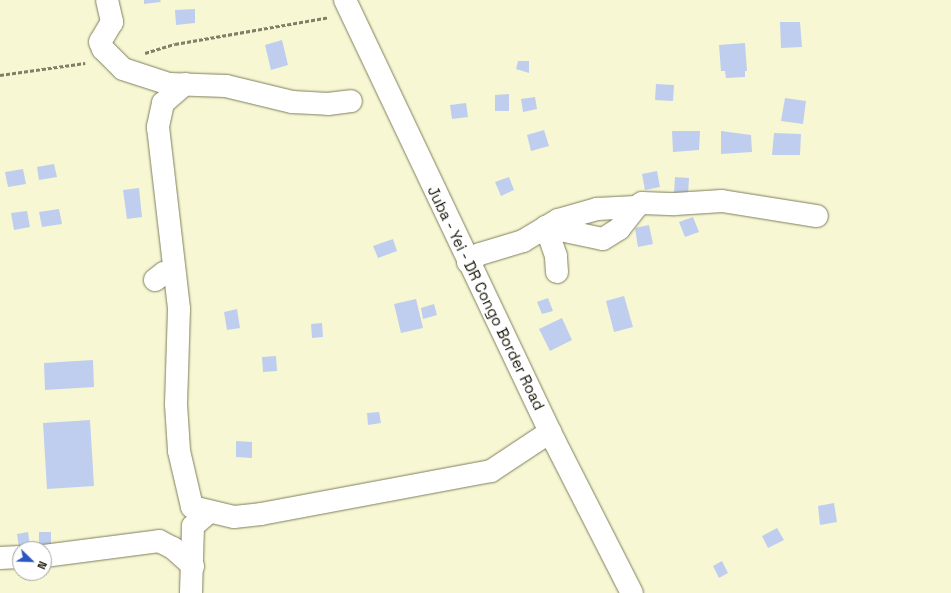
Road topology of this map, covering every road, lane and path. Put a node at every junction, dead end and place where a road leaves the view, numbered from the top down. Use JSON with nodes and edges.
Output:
{"nodes":[{"id":1,"x":107,"y":0,"type":"edge"},
{"id":2,"x":348,"y":7,"type":"edge"},
{"id":3,"x":113,"y":60,"type":"junction"},
{"id":4,"x":0,"y":75,"type":"edge"},
{"id":5,"x":156,"y":79,"type":"junction"},
{"id":6,"x":185,"y":84,"type":"junction"},
{"id":7,"x":351,"y":101,"type":"dead end"},
{"id":8,"x":161,"y":114,"type":"junction"},
{"id":9,"x":636,"y":206,"type":"junction"},
{"id":10,"x":816,"y":216,"type":"dead end"},
{"id":11,"x":546,"y":227,"type":"junction"},
{"id":12,"x":468,"y":262,"type":"junction"},
{"id":13,"x":557,"y":272,"type":"dead end"},
{"id":14,"x":550,"y":432,"type":"junction"},
{"id":15,"x":209,"y":512,"type":"junction"},
{"id":16,"x":52,"y":555,"type":"edge"},
{"id":17,"x":12,"y":557,"type":"edge"},
{"id":18,"x":0,"y":558,"type":"edge"},
{"id":19,"x":193,"y":566,"type":"junction"},
{"id":20,"x":191,"y":593,"type":"edge"},
{"id":21,"x":632,"y":593,"type":"edge"}],
"edges":[{"from":1,"to":3,"type":"street"},
{"from":2,"to":3,"type":"path"},
{"from":2,"to":12,"type":"street","name":"Juba - Yei - DR Congo Border Road"},
{"from":3,"to":4,"type":"path"},
{"from":3,"to":5,"type":"street"},
{"from":5,"to":6,"type":"street"},
{"from":5,"to":8,"type":"street"},
{"from":6,"to":7,"type":"street"},
{"from":6,"to":8,"type":"street"},
{"from":8,"to":15,"type":"street"},
{"from":9,"to":10,"type":"street"},
{"from":9,"to":11,"type":"street"},
{"from":9,"to":11,"type":"street"},
{"from":11,"to":12,"type":"street"},
{"from":11,"to":13,"type":"street"},
{"from":12,"to":14,"type":"street","name":"Juba - Yei - DR Congo Border Road"},
{"from":14,"to":15,"type":"street"},
{"from":14,"to":21,"type":"street","name":"Juba - Yei - DR Congo Border Road"},
{"from":15,"to":19,"type":"street"},
{"from":16,"to":19,"type":"street"},
{"from":17,"to":18,"type":"street"},
{"from":19,"to":20,"type":"street"}]}
